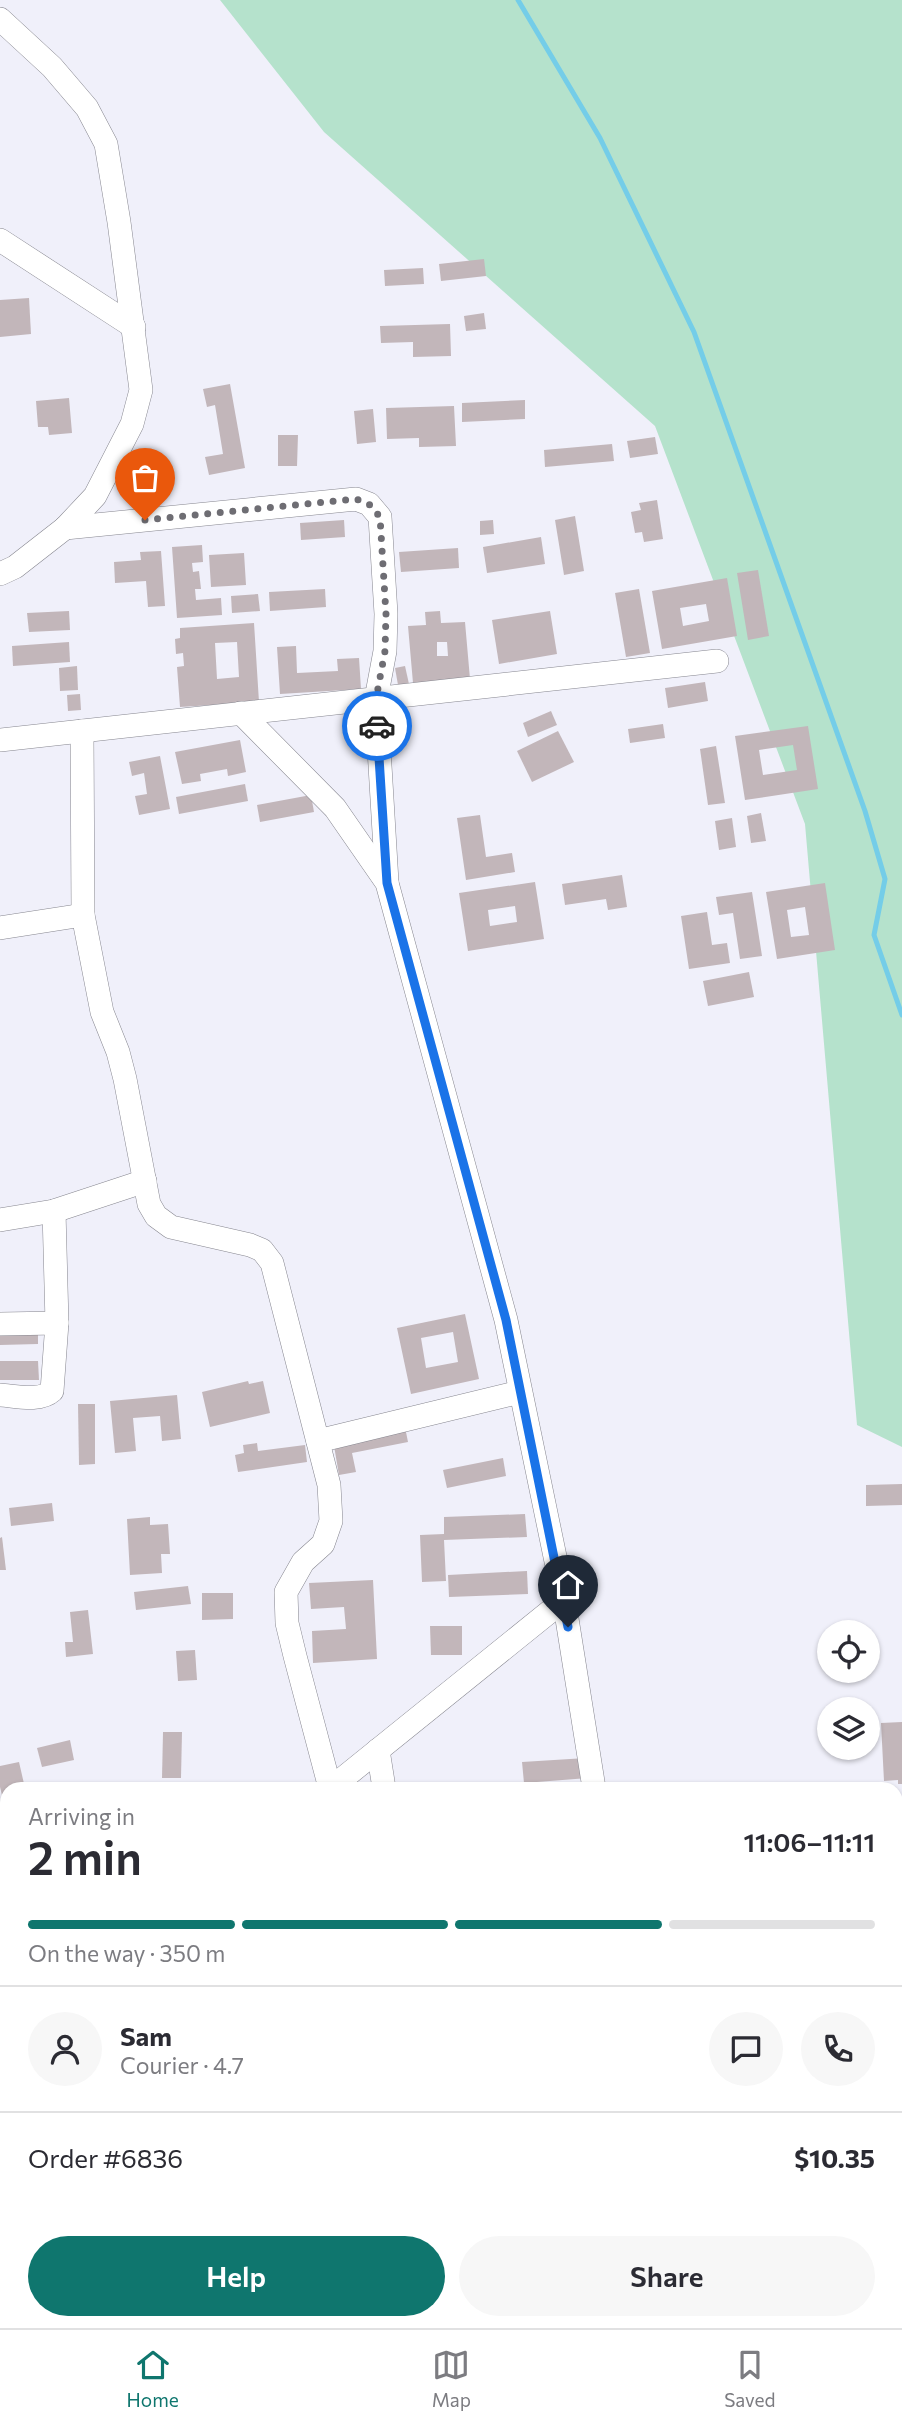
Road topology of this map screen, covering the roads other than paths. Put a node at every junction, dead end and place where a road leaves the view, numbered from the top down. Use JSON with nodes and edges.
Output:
{"nodes":[{"id":1,"x":0,"y":19,"type":"edge"},
{"id":2,"x":0,"y":240,"type":"edge"},
{"id":3,"x":134,"y":327,"type":"junction"},
{"id":4,"x":65,"y":528,"type":"junction"},
{"id":5,"x":5,"y":568,"type":"edge"},
{"id":6,"x":717,"y":661,"type":"dead end"},
{"id":7,"x":376,"y":699,"type":"junction"},
{"id":8,"x":241,"y":713,"type":"junction"},
{"id":9,"x":82,"y":731,"type":"junction"},
{"id":10,"x":0,"y":740,"type":"edge"},
{"id":11,"x":387,"y":883,"type":"junction"},
{"id":12,"x":83,"y":915,"type":"junction"},
{"id":13,"x":0,"y":928,"type":"edge"},
{"id":14,"x":145,"y":1181,"type":"junction"},
{"id":15,"x":54,"y":1212,"type":"junction"},
{"id":16,"x":0,"y":1220,"type":"edge"},
{"id":17,"x":57,"y":1323,"type":"junction"},
{"id":18,"x":0,"y":1324,"type":"edge"},
{"id":19,"x":520,"y":1392,"type":"junction"},
{"id":20,"x":0,"y":1395,"type":"edge"},
{"id":21,"x":318,"y":1441,"type":"junction"},
{"id":22,"x":564,"y":1600,"type":"junction"},
{"id":23,"x":378,"y":1750,"type":"junction"},
{"id":24,"x":328,"y":1782,"type":"edge"},
{"id":25,"x":338,"y":1782,"type":"edge"},
{"id":26,"x":383,"y":1782,"type":"edge"},
{"id":27,"x":593,"y":1782,"type":"edge"}],
"edges":[{"from":1,"to":3,"type":"street"},
{"from":2,"to":3,"type":"street"},
{"from":3,"to":4,"type":"street"},
{"from":4,"to":5,"type":"street"},
{"from":4,"to":7,"type":"street"},
{"from":6,"to":7,"type":"street"},
{"from":7,"to":8,"type":"street"},
{"from":7,"to":11,"type":"street"},
{"from":8,"to":9,"type":"street"},
{"from":8,"to":11,"type":"street"},
{"from":9,"to":10,"type":"street"},
{"from":9,"to":12,"type":"street"},
{"from":11,"to":19,"type":"street"},
{"from":12,"to":13,"type":"street"},
{"from":12,"to":14,"type":"street"},
{"from":14,"to":15,"type":"street"},
{"from":14,"to":21,"type":"street"},
{"from":15,"to":16,"type":"street"},
{"from":15,"to":17,"type":"street"},
{"from":17,"to":18,"type":"street"},
{"from":17,"to":20,"type":"street"},
{"from":19,"to":21,"type":"street"},
{"from":19,"to":22,"type":"street"},
{"from":21,"to":24,"type":"street"},
{"from":22,"to":23,"type":"street"},
{"from":22,"to":27,"type":"street"},
{"from":23,"to":25,"type":"street"},
{"from":23,"to":26,"type":"street"}]}
